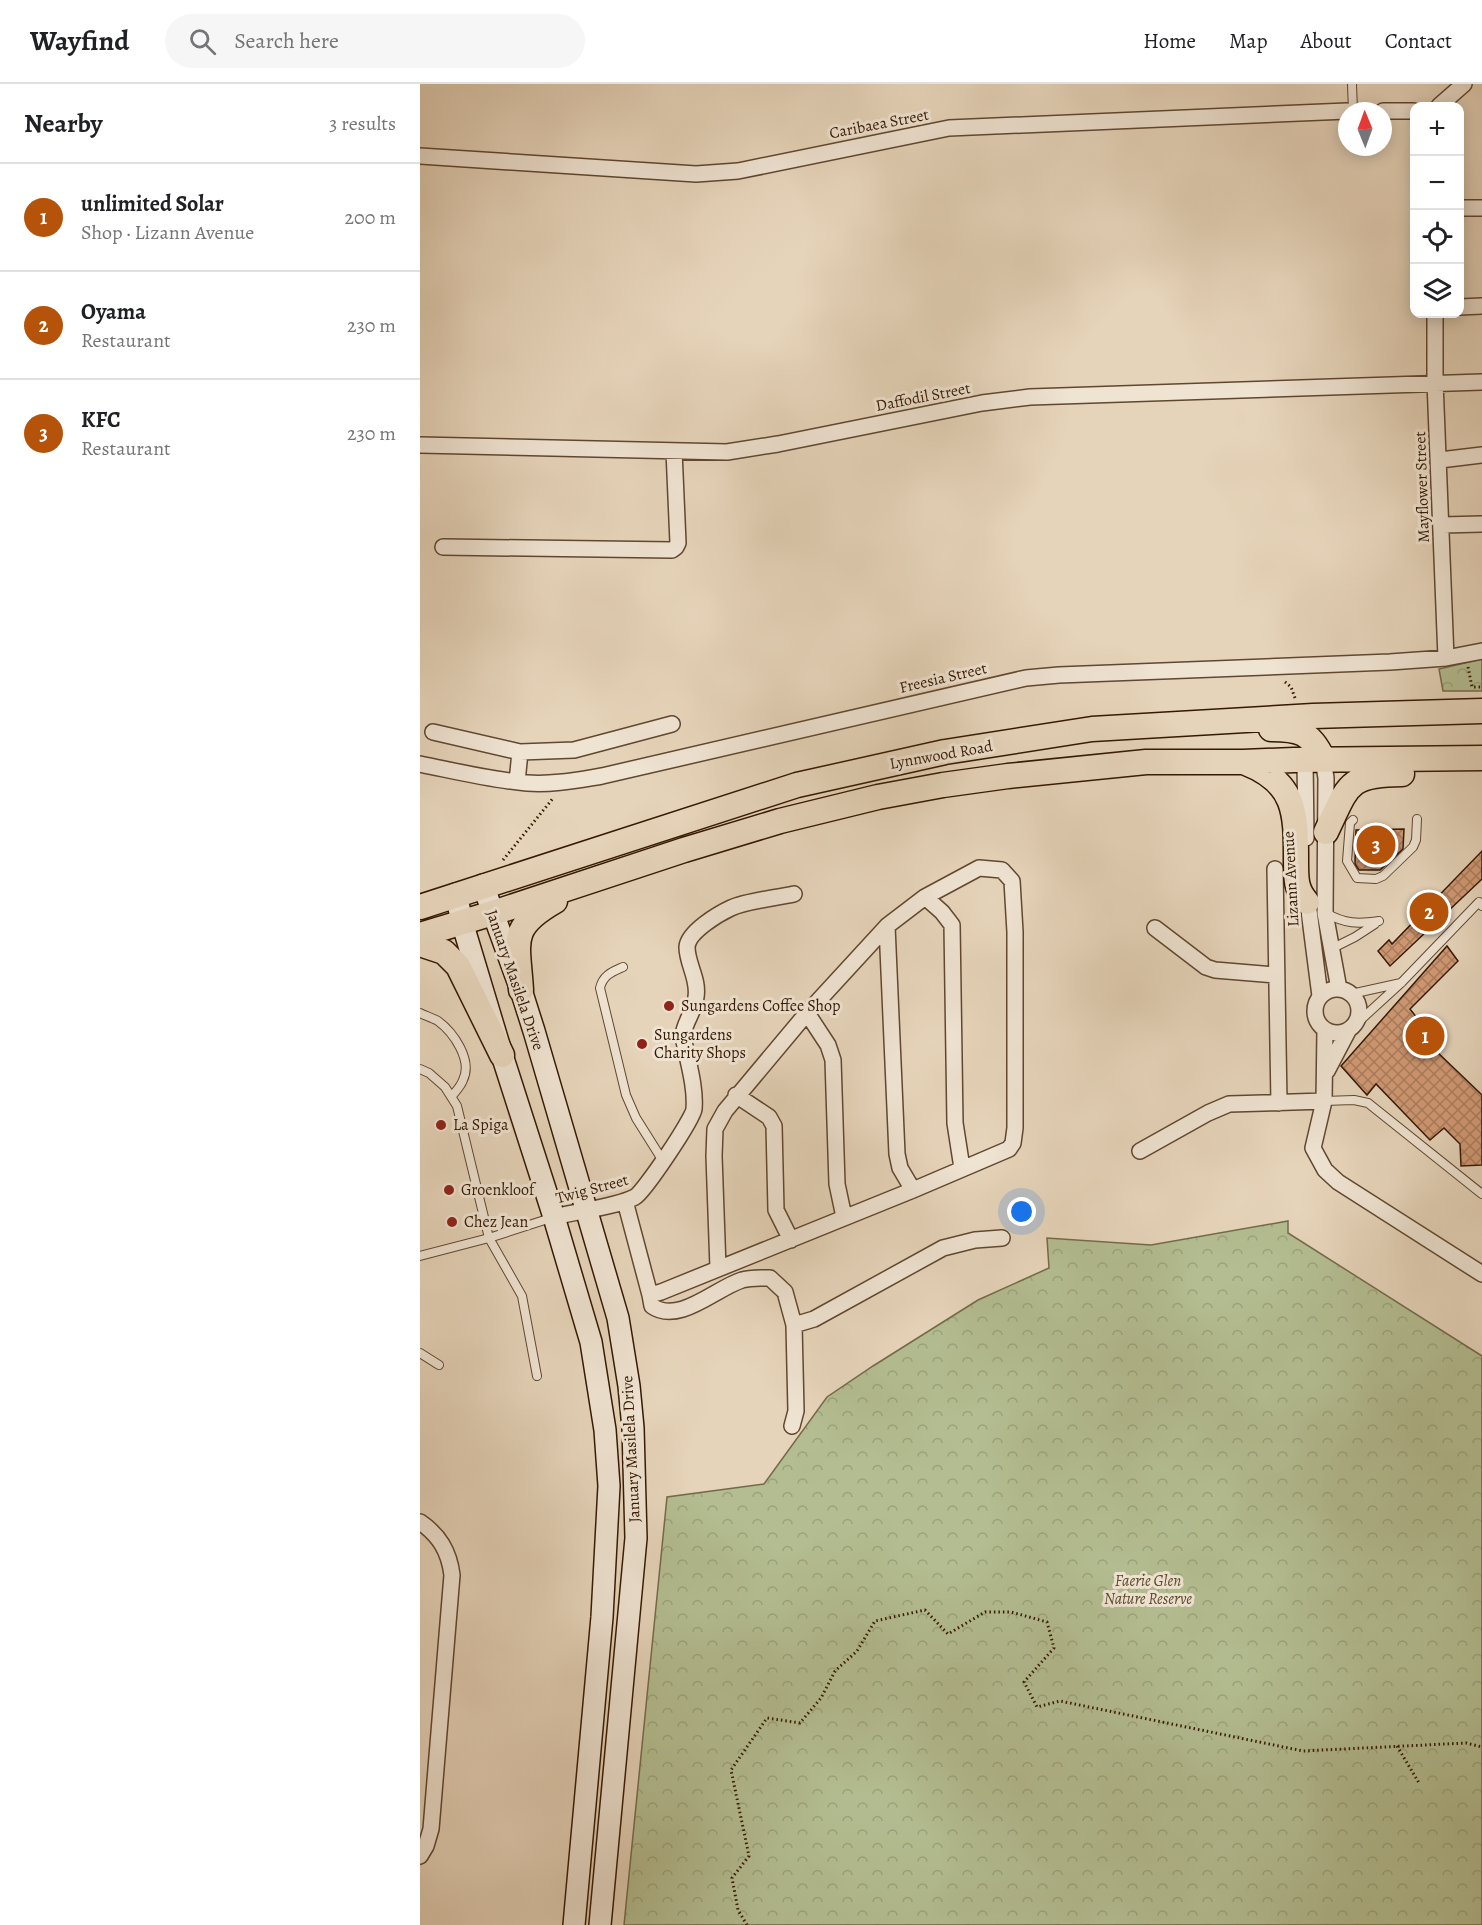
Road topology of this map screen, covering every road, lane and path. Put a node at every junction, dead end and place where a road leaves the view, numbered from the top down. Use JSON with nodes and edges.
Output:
{"nodes":[{"id":1,"x":1352,"y":84,"type":"edge"},
{"id":2,"x":1464,"y":84,"type":"edge"},
{"id":3,"x":1353,"y":102,"type":"edge"},
{"id":4,"x":1444,"y":102,"type":"edge"},
{"id":5,"x":1338,"y":111,"type":"edge"},
{"id":6,"x":1392,"y":111,"type":"edge"},
{"id":7,"x":1410,"y":111,"type":"edge"},
{"id":8,"x":420,"y":156,"type":"edge"},
{"id":9,"x":1464,"y":208,"type":"edge"},
{"id":10,"x":1482,"y":208,"type":"edge"},
{"id":11,"x":1482,"y":306,"type":"edge"},
{"id":12,"x":1464,"y":307,"type":"edge"},
{"id":13,"x":1435,"y":318,"type":"edge"},
{"id":14,"x":1435,"y":382,"type":"junction"},
{"id":15,"x":1482,"y":382,"type":"edge"},
{"id":16,"x":420,"y":445,"type":"edge"},
{"id":17,"x":674,"y":451,"type":"junction"},
{"id":18,"x":1482,"y":455,"type":"edge"},
{"id":19,"x":1440,"y":460,"type":"junction"},
{"id":20,"x":1482,"y":524,"type":"edge"},
{"id":21,"x":1442,"y":525,"type":"junction"},
{"id":22,"x":443,"y":547,"type":"dead end"},
{"id":23,"x":1446,"y":658,"type":"junction"},
{"id":24,"x":1479,"y":658,"type":"edge"},
{"id":25,"x":1278,"y":667,"type":"junction"},
{"id":26,"x":1482,"y":687,"type":"edge"},
{"id":27,"x":1295,"y":699,"type":"dead end"},
{"id":28,"x":1482,"y":711,"type":"edge"},
{"id":29,"x":1358,"y":716,"type":"junction"},
{"id":30,"x":672,"y":724,"type":"dead end"},
{"id":31,"x":433,"y":732,"type":"dead end"},
{"id":32,"x":1307,"y":736,"type":"junction"},
{"id":33,"x":1000,"y":745,"type":"junction"},
{"id":34,"x":520,"y":752,"type":"junction"},
{"id":35,"x":1482,"y":758,"type":"edge"},
{"id":36,"x":1314,"y":760,"type":"junction"},
{"id":37,"x":1244,"y":762,"type":"junction"},
{"id":38,"x":420,"y":764,"type":"edge"},
{"id":39,"x":1482,"y":771,"type":"edge"},
{"id":40,"x":517,"y":782,"type":"junction"},
{"id":41,"x":566,"y":782,"type":"junction"},
{"id":42,"x":1417,"y":819,"type":"dead end"},
{"id":43,"x":1353,"y":820,"type":"dead end"},
{"id":44,"x":1326,"y":832,"type":"junction"},
{"id":45,"x":1275,"y":869,"type":"dead end"},
{"id":46,"x":617,"y":872,"type":"junction"},
{"id":47,"x":483,"y":885,"type":"junction"},
{"id":48,"x":456,"y":894,"type":"junction"},
{"id":49,"x":794,"y":894,"type":"dead end"},
{"id":50,"x":925,"y":897,"type":"junction"},
{"id":51,"x":1481,"y":902,"type":"edge"},
{"id":52,"x":420,"y":907,"type":"edge"},
{"id":53,"x":1316,"y":907,"type":"junction"},
{"id":54,"x":493,"y":913,"type":"junction"},
{"id":55,"x":462,"y":922,"type":"junction"},
{"id":56,"x":887,"y":926,"type":"junction"},
{"id":57,"x":1155,"y":928,"type":"dead end"},
{"id":58,"x":420,"y":935,"type":"edge"},
{"id":59,"x":420,"y":944,"type":"edge"},
{"id":60,"x":1331,"y":949,"type":"junction"},
{"id":61,"x":623,"y":966,"type":"dead end"},
{"id":62,"x":1276,"y":975,"type":"junction"},
{"id":63,"x":1402,"y":982,"type":"junction"},
{"id":64,"x":521,"y":990,"type":"junction"},
{"id":65,"x":1345,"y":991,"type":"junction"},
{"id":66,"x":1320,"y":996,"type":"junction"},
{"id":67,"x":420,"y":1013,"type":"edge"},
{"id":68,"x":807,"y":1013,"type":"junction"},
{"id":69,"x":1351,"y":1028,"type":"junction"},
{"id":70,"x":1325,"y":1030,"type":"junction"},
{"id":71,"x":502,"y":1055,"type":"junction"},
{"id":72,"x":420,"y":1070,"type":"edge"},
{"id":73,"x":1326,"y":1073,"type":"junction"},
{"id":74,"x":736,"y":1095,"type":"junction"},
{"id":75,"x":452,"y":1096,"type":"junction"},
{"id":76,"x":1324,"y":1101,"type":"junction"},
{"id":77,"x":1279,"y":1103,"type":"junction"},
{"id":78,"x":1140,"y":1152,"type":"dead end"},
{"id":79,"x":663,"y":1161,"type":"junction"},
{"id":80,"x":962,"y":1168,"type":"junction"},
{"id":81,"x":913,"y":1190,"type":"junction"},
{"id":82,"x":1482,"y":1194,"type":"edge"},
{"id":83,"x":625,"y":1202,"type":"junction"},
{"id":84,"x":585,"y":1209,"type":"junction"},
{"id":85,"x":554,"y":1217,"type":"junction"},
{"id":86,"x":844,"y":1217,"type":"junction"},
{"id":87,"x":489,"y":1238,"type":"junction"},
{"id":88,"x":1002,"y":1238,"type":"dead end"},
{"id":89,"x":791,"y":1240,"type":"junction"},
{"id":90,"x":420,"y":1256,"type":"edge"},
{"id":91,"x":718,"y":1268,"type":"junction"},
{"id":92,"x":1482,"y":1274,"type":"edge"},
{"id":93,"x":650,"y":1295,"type":"junction"},
{"id":94,"x":794,"y":1325,"type":"junction"},
{"id":95,"x":420,"y":1353,"type":"edge"},
{"id":96,"x":439,"y":1365,"type":"dead end"},
{"id":97,"x":537,"y":1376,"type":"dead end"},
{"id":98,"x":792,"y":1426,"type":"dead end"},
{"id":99,"x":420,"y":1522,"type":"edge"},
{"id":100,"x":1397,"y":1746,"type":"junction"},
{"id":101,"x":1482,"y":1747,"type":"edge"},
{"id":102,"x":1419,"y":1783,"type":"dead end"},
{"id":103,"x":420,"y":1856,"type":"edge"},
{"id":104,"x":574,"y":1925,"type":"edge"},
{"id":105,"x":600,"y":1925,"type":"edge"},
{"id":106,"x":747,"y":1925,"type":"edge"}],
"edges":[{"from":1,"to":3,"type":"lane"},
{"from":2,"to":4,"type":"street"},
{"from":5,"to":8,"type":"street","name":"Caribaea Street"},
{"from":6,"to":7,"type":"street"},
{"from":9,"to":10,"type":"street"},
{"from":11,"to":12,"type":"street"},
{"from":13,"to":14,"type":"street","name":"Mayflower Street"},
{"from":14,"to":15,"type":"street","name":"Daffodil Street"},
{"from":14,"to":17,"type":"street","name":"Daffodil Street"},
{"from":14,"to":19,"type":"street","name":"Mayflower Street"},
{"from":16,"to":17,"type":"street","name":"Daffodil Street"},
{"from":17,"to":22,"type":"street"},
{"from":18,"to":19,"type":"street"},
{"from":19,"to":21,"type":"street","name":"Mayflower Street"},
{"from":20,"to":21,"type":"street"},
{"from":21,"to":23,"type":"street","name":"Mayflower Street"},
{"from":23,"to":24,"type":"street","name":"Freesia Street"},
{"from":23,"to":25,"type":"street","name":"Freesia Street"},
{"from":24,"to":26,"type":"path"},
{"from":25,"to":27,"type":"path"},
{"from":25,"to":41,"type":"street","name":"Freesia Street"},
{"from":28,"to":29,"type":"main road","name":"Lynnwood Road"},
{"from":29,"to":32,"type":"main road"},
{"from":29,"to":33,"type":"main road","name":"Lynnwood Road"},
{"from":30,"to":34,"type":"street"},
{"from":31,"to":34,"type":"street"},
{"from":32,"to":33,"type":"main road"},
{"from":32,"to":36,"type":"main road"},
{"from":33,"to":47,"type":"main road","name":"Lynnwood Road"},
{"from":34,"to":40,"type":"street"},
{"from":35,"to":36,"type":"main road","name":"Lynnwood Road"},
{"from":36,"to":37,"type":"main road","name":"Lynnwood Road"},
{"from":36,"to":44,"type":"street","name":"Lizann Avenue"},
{"from":36,"to":53,"type":"street","name":"Lizann Avenue"},
{"from":37,"to":46,"type":"main road","name":"Lynnwood Road"},
{"from":37,"to":53,"type":"main road"},
{"from":38,"to":40,"type":"street","name":"Freesia Street"},
{"from":39,"to":44,"type":"main road"},
{"from":40,"to":41,"type":"street","name":"Freesia Street"},
{"from":41,"to":47,"type":"path"},
{"from":42,"to":43,"type":"lane"},
{"from":44,"to":53,"type":"street","name":"Lizann Avenue"},
{"from":45,"to":62,"type":"street"},
{"from":46,"to":54,"type":"main road","name":"Lynnwood Road"},
{"from":46,"to":64,"type":"main road"},
{"from":47,"to":48,"type":"main road","name":"Lynnwood Road"},
{"from":47,"to":54,"type":"main road","name":"January Masilela Drive"},
{"from":48,"to":52,"type":"main road","name":"Lynnwood Road"},
{"from":48,"to":55,"type":"main road","name":"January Masilela Drive"},
{"from":49,"to":79,"type":"street","name":"Twig Street"},
{"from":50,"to":56,"type":"street"},
{"from":50,"to":80,"type":"street"},
{"from":50,"to":80,"type":"street"},
{"from":51,"to":63,"type":"lane"},
{"from":53,"to":60,"type":"street","name":"Lizann Avenue"},
{"from":53,"to":60,"type":"lane"},
{"from":53,"to":66,"type":"street","name":"Lizann Avenue"},
{"from":54,"to":55,"type":"main road","name":"Lynnwood Road"},
{"from":54,"to":64,"type":"main road","name":"January Masilela Drive"},
{"from":55,"to":58,"type":"main road","name":"Lynnwood Road"},
{"from":55,"to":71,"type":"main road","name":"January Masilela Drive"},
{"from":56,"to":68,"type":"street"},
{"from":56,"to":81,"type":"street"},
{"from":57,"to":62,"type":"street"},
{"from":59,"to":71,"type":"main road"},
{"from":60,"to":65,"type":"street","name":"Lizann Avenue"},
{"from":61,"to":79,"type":"lane"},
{"from":62,"to":77,"type":"street"},
{"from":63,"to":65,"type":"lane"},
{"from":63,"to":69,"type":"lane"},
{"from":64,"to":84,"type":"main road","name":"January Masilela Drive"},
{"from":65,"to":66,"type":"street"},
{"from":65,"to":69,"type":"street"},
{"from":66,"to":70,"type":"street"},
{"from":67,"to":75,"type":"lane"},
{"from":68,"to":74,"type":"street"},
{"from":68,"to":86,"type":"street"},
{"from":69,"to":70,"type":"street"},
{"from":69,"to":73,"type":"street"},
{"from":70,"to":73,"type":"street"},
{"from":71,"to":85,"type":"main road","name":"January Masilela Drive"},
{"from":72,"to":75,"type":"lane"},
{"from":73,"to":76,"type":"street"},
{"from":74,"to":89,"type":"street"},
{"from":74,"to":91,"type":"street"},
{"from":75,"to":87,"type":"lane"},
{"from":76,"to":77,"type":"street"},
{"from":76,"to":82,"type":"lane"},
{"from":76,"to":92,"type":"street"},
{"from":77,"to":78,"type":"street"},
{"from":79,"to":83,"type":"street","name":"Twig Street"},
{"from":80,"to":81,"type":"street"},
{"from":81,"to":86,"type":"street"},
{"from":83,"to":84,"type":"street","name":"Twig Street"},
{"from":83,"to":93,"type":"street"},
{"from":84,"to":85,"type":"street","name":"Twig Street"},
{"from":84,"to":105,"type":"main road","name":"January Masilela Drive"},
{"from":85,"to":87,"type":"lane","name":"Twig Street"},
{"from":85,"to":104,"type":"main road","name":"January Masilela Drive"},
{"from":86,"to":89,"type":"street"},
{"from":87,"to":90,"type":"lane","name":"Twig Street"},
{"from":87,"to":97,"type":"lane"},
{"from":88,"to":94,"type":"street"},
{"from":89,"to":91,"type":"street"},
{"from":91,"to":93,"type":"street"},
{"from":93,"to":94,"type":"street"},
{"from":94,"to":98,"type":"street"},
{"from":95,"to":96,"type":"lane"},
{"from":99,"to":103,"type":"street"},
{"from":100,"to":101,"type":"path"},
{"from":100,"to":102,"type":"path"},
{"from":100,"to":106,"type":"path"}]}
